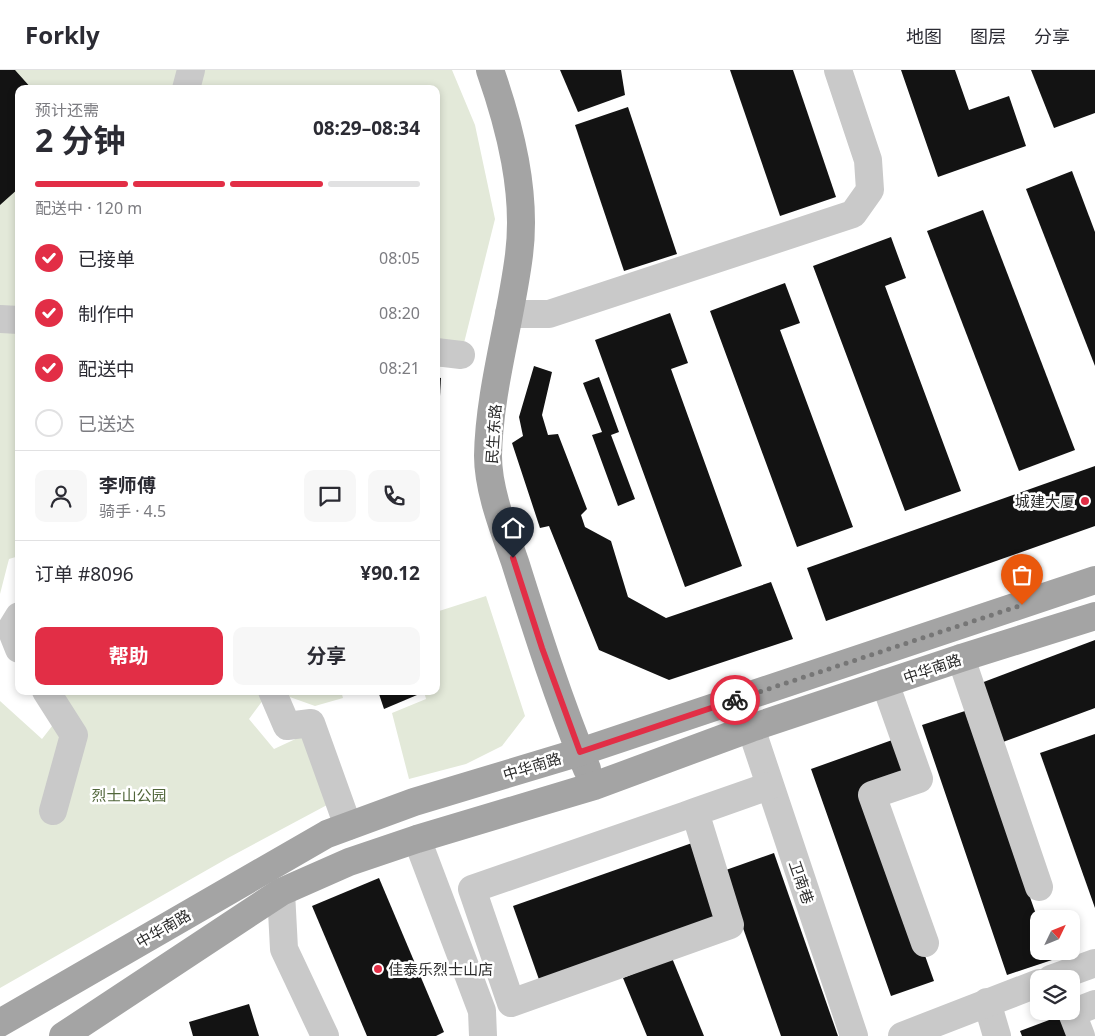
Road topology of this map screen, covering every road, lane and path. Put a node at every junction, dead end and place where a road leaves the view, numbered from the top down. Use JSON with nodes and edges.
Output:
{"nodes":[{"id":1,"x":191,"y":70,"type":"edge"},
{"id":2,"x":490,"y":70,"type":"edge"},
{"id":3,"x":838,"y":70,"type":"edge"},
{"id":4,"x":187,"y":85,"type":"edge"},
{"id":5,"x":510,"y":314,"type":"junction"},
{"id":6,"x":0,"y":319,"type":"edge"},
{"id":7,"x":15,"y":320,"type":"edge"},
{"id":8,"x":1095,"y":580,"type":"edge"},
{"id":9,"x":1095,"y":616,"type":"edge"},
{"id":10,"x":15,"y":622,"type":"edge"},
{"id":11,"x":15,"y":639,"type":"edge"},
{"id":12,"x":961,"y":658,"type":"junction"},
{"id":13,"x":885,"y":683,"type":"junction"},
{"id":14,"x":49,"y":695,"type":"edge"},
{"id":15,"x":274,"y":695,"type":"edge"},
{"id":16,"x":751,"y":728,"type":"junction"},
{"id":17,"x":580,"y":752,"type":"junction"},
{"id":18,"x":594,"y":786,"type":"junction"},
{"id":19,"x":769,"y":786,"type":"junction"},
{"id":20,"x":54,"y":811,"type":"dead end"},
{"id":21,"x":695,"y":812,"type":"junction"},
{"id":22,"x":348,"y":826,"type":"junction"},
{"id":23,"x":417,"y":839,"type":"junction"},
{"id":24,"x":1039,"y":887,"type":"dead end"},
{"id":25,"x":281,"y":892,"type":"junction"},
{"id":26,"x":925,"y":943,"type":"dead end"},
{"id":27,"x":1090,"y":965,"type":"edge"},
{"id":28,"x":1076,"y":970,"type":"edge"},
{"id":29,"x":1030,"y":986,"type":"edge"},
{"id":30,"x":1095,"y":1000,"type":"edge"},
{"id":31,"x":987,"y":1002,"type":"junction"},
{"id":32,"x":1095,"y":1004,"type":"edge"},
{"id":33,"x":0,"y":1022,"type":"edge"},
{"id":34,"x":484,"y":1035,"type":"edge"},
{"id":35,"x":63,"y":1036,"type":"edge"},
{"id":36,"x":325,"y":1036,"type":"edge"},
{"id":37,"x":854,"y":1036,"type":"edge"},
{"id":38,"x":902,"y":1036,"type":"edge"},
{"id":39,"x":998,"y":1036,"type":"edge"},
{"id":40,"x":1081,"y":1036,"type":"edge"}],
"edges":[{"from":1,"to":4,"type":"street"},
{"from":2,"to":5,"type":"main road","name":"民生东路"},
{"from":3,"to":5,"type":"street"},
{"from":5,"to":17,"type":"main road","name":"民生东路"},
{"from":6,"to":7,"type":"street"},
{"from":8,"to":17,"type":"main road","name":"中华南路"},
{"from":9,"to":12,"type":"main road","name":"中华南路"},
{"from":10,"to":11,"type":"street"},
{"from":12,"to":13,"type":"main road","name":"中华南路"},
{"from":12,"to":24,"type":"street"},
{"from":13,"to":16,"type":"main road","name":"中华南路"},
{"from":13,"to":26,"type":"street"},
{"from":14,"to":20,"type":"street"},
{"from":15,"to":22,"type":"street"},
{"from":16,"to":18,"type":"main road","name":"中华南路"},
{"from":16,"to":19,"type":"street","name":"卫南巷"},
{"from":17,"to":18,"type":"main road","name":"民生东路"},
{"from":17,"to":22,"type":"main road","name":"中华南路"},
{"from":18,"to":23,"type":"main road","name":"中华南路"},
{"from":19,"to":21,"type":"street"},
{"from":19,"to":37,"type":"street","name":"卫南巷"},
{"from":21,"to":21,"type":"street"},
{"from":22,"to":33,"type":"main road","name":"中华南路"},
{"from":23,"to":25,"type":"main road","name":"中华南路"},
{"from":23,"to":34,"type":"street"},
{"from":25,"to":35,"type":"main road","name":"中华南路"},
{"from":25,"to":36,"type":"street"},
{"from":27,"to":28,"type":"street"},
{"from":27,"to":30,"type":"street"},
{"from":29,"to":31,"type":"street"},
{"from":31,"to":38,"type":"street"},
{"from":31,"to":39,"type":"street"},
{"from":32,"to":40,"type":"street"}]}
